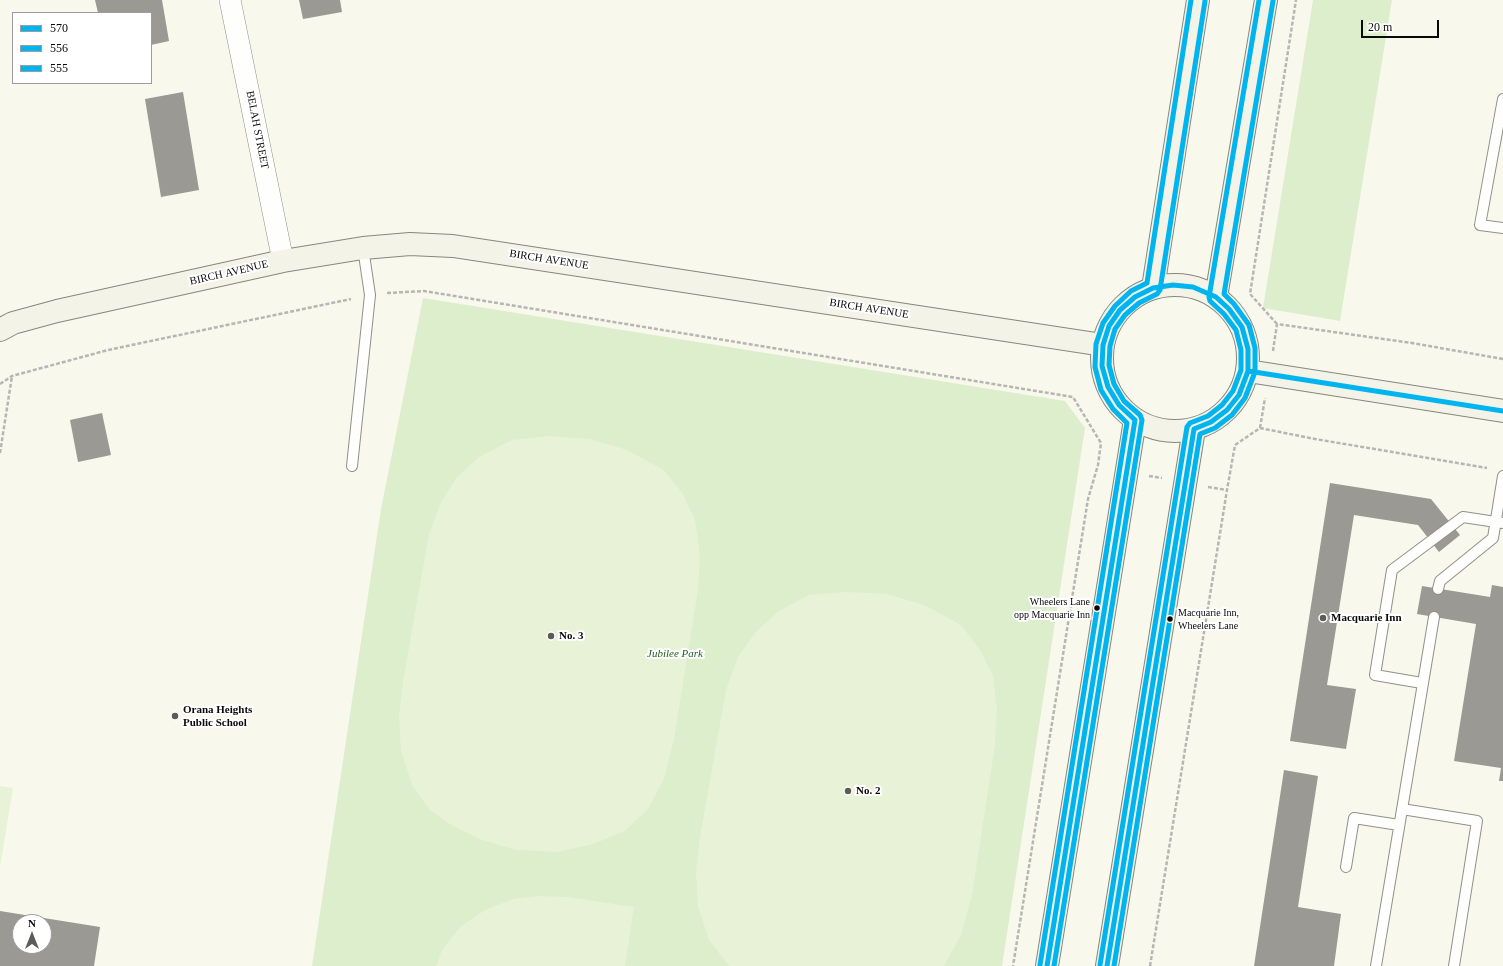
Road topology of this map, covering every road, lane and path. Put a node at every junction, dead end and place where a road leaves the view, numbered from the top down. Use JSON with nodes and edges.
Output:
{"nodes":[{"id":1,"x":230,"y":0,"type":"edge"},
{"id":2,"x":1198,"y":0,"type":"edge"},
{"id":3,"x":1266,"y":0,"type":"edge"},
{"id":4,"x":1296,"y":0,"type":"edge"},
{"id":5,"x":1503,"y":98,"type":"edge"},
{"id":6,"x":1503,"y":228,"type":"edge"},
{"id":7,"x":363,"y":248,"type":"junction"},
{"id":8,"x":283,"y":261,"type":"junction"},
{"id":9,"x":1153,"y":288,"type":"junction"},
{"id":10,"x":370,"y":296,"type":"junction"},
{"id":11,"x":1216,"y":297,"type":"junction"},
{"id":12,"x":1277,"y":324,"type":"junction"},
{"id":13,"x":0,"y":330,"type":"edge"},
{"id":14,"x":1103,"y":345,"type":"junction"},
{"id":15,"x":1503,"y":358,"type":"edge"},
{"id":16,"x":1248,"y":371,"type":"junction"},
{"id":17,"x":1269,"y":374,"type":"junction"},
{"id":18,"x":12,"y":376,"type":"junction"},
{"id":19,"x":0,"y":384,"type":"edge"},
{"id":20,"x":1503,"y":411,"type":"edge"},
{"id":21,"x":1135,"y":420,"type":"junction"},
{"id":22,"x":1260,"y":428,"type":"junction"},
{"id":23,"x":1194,"y":429,"type":"junction"},
{"id":24,"x":0,"y":453,"type":"edge"},
{"id":25,"x":352,"y":466,"type":"dead end"},
{"id":26,"x":1487,"y":468,"type":"dead end"},
{"id":27,"x":1503,"y":476,"type":"edge"},
{"id":28,"x":1499,"y":522,"type":"edge"},
{"id":29,"x":1438,"y":589,"type":"dead end"},
{"id":30,"x":1434,"y":617,"type":"dead end"},
{"id":31,"x":1422,"y":683,"type":"junction"},
{"id":32,"x":1402,"y":809,"type":"junction"},
{"id":33,"x":1399,"y":825,"type":"junction"},
{"id":34,"x":1346,"y":867,"type":"dead end"},
{"id":35,"x":1013,"y":966,"type":"edge"},
{"id":36,"x":1047,"y":966,"type":"edge"},
{"id":37,"x":1107,"y":966,"type":"edge"},
{"id":38,"x":1150,"y":966,"type":"edge"},
{"id":39,"x":1376,"y":966,"type":"edge"},
{"id":40,"x":1454,"y":966,"type":"edge"}],
"edges":[{"from":1,"to":8,"type":"street","name":"BELAH STREET"},
{"from":2,"to":9,"type":"main road"},
{"from":3,"to":11,"type":"main road"},
{"from":4,"to":12,"type":"path"},
{"from":5,"to":6,"type":"lane"},
{"from":7,"to":8,"type":"main road","name":"BIRCH AVENUE"},
{"from":7,"to":10,"type":"lane"},
{"from":7,"to":14,"type":"main road","name":"BIRCH AVENUE"},
{"from":8,"to":13,"type":"main road","name":"BIRCH AVENUE"},
{"from":9,"to":11,"type":"main road"},
{"from":9,"to":14,"type":"main road"},
{"from":10,"to":18,"type":"path"},
{"from":10,"to":25,"type":"lane"},
{"from":10,"to":35,"type":"path"},
{"from":11,"to":16,"type":"main road"},
{"from":12,"to":15,"type":"path"},
{"from":12,"to":17,"type":"path"},
{"from":14,"to":21,"type":"main road"},
{"from":16,"to":17,"type":"main road"},
{"from":16,"to":23,"type":"main road"},
{"from":17,"to":20,"type":"main road"},
{"from":17,"to":22,"type":"path"},
{"from":18,"to":19,"type":"path"},
{"from":18,"to":24,"type":"path"},
{"from":21,"to":23,"type":"main road"},
{"from":21,"to":36,"type":"main road"},
{"from":22,"to":26,"type":"path"},
{"from":22,"to":38,"type":"path"},
{"from":23,"to":37,"type":"main road"},
{"from":27,"to":28,"type":"lane"},
{"from":28,"to":29,"type":"lane"},
{"from":28,"to":31,"type":"lane"},
{"from":30,"to":31,"type":"lane"},
{"from":31,"to":32,"type":"lane"},
{"from":32,"to":33,"type":"lane"},
{"from":32,"to":40,"type":"lane"},
{"from":33,"to":34,"type":"lane"},
{"from":33,"to":39,"type":"lane"}]}
